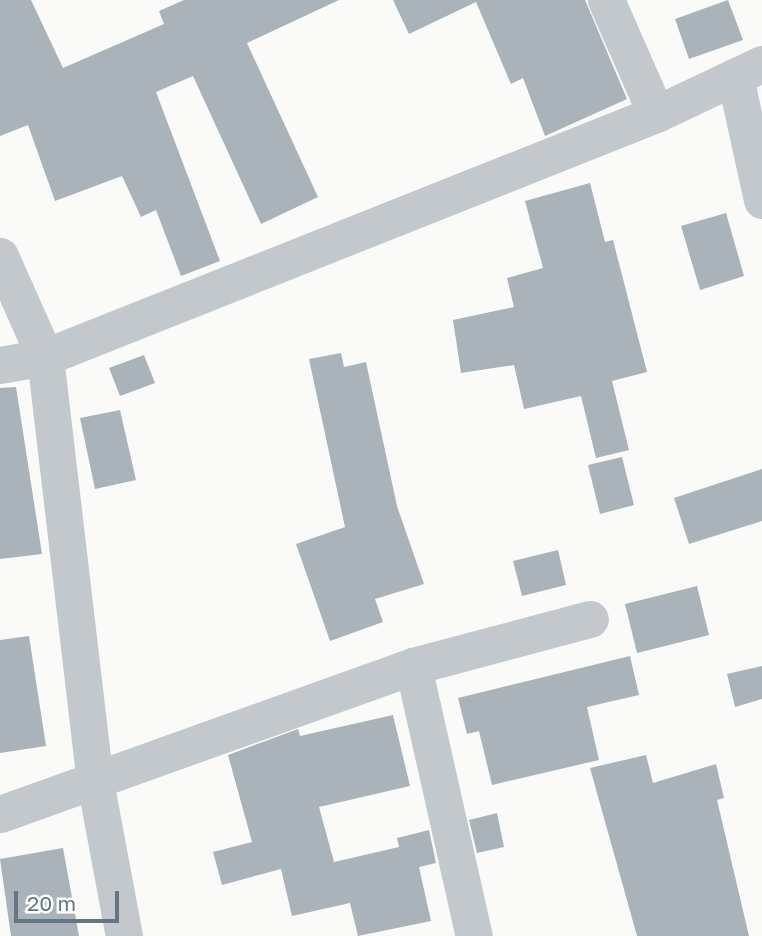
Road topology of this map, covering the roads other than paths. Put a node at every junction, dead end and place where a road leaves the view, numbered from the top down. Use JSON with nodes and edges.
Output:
{"nodes":[{"id":1,"x":607,"y":0,"type":"edge"},
{"id":2,"x":749,"y":70,"type":"edge"},
{"id":3,"x":656,"y":114,"type":"junction"},
{"id":4,"x":762,"y":200,"type":"edge"},
{"id":5,"x":0,"y":256,"type":"edge"},
{"id":6,"x":45,"y":357,"type":"junction"},
{"id":7,"x":0,"y":365,"type":"edge"},
{"id":8,"x":590,"y":619,"type":"dead end"},
{"id":9,"x":413,"y":666,"type":"junction"},
{"id":10,"x":94,"y":776,"type":"junction"},
{"id":11,"x":0,"y":814,"type":"edge"},
{"id":12,"x":124,"y":936,"type":"edge"},
{"id":13,"x":474,"y":936,"type":"edge"}],
"edges":[{"from":1,"to":3,"type":"street"},
{"from":2,"to":3,"type":"street"},
{"from":2,"to":4,"type":"street"},
{"from":3,"to":6,"type":"street"},
{"from":5,"to":6,"type":"street"},
{"from":6,"to":7,"type":"street"},
{"from":6,"to":10,"type":"street"},
{"from":8,"to":9,"type":"street"},
{"from":9,"to":10,"type":"street"},
{"from":9,"to":13,"type":"street"},
{"from":10,"to":11,"type":"street"},
{"from":10,"to":12,"type":"street"}]}
